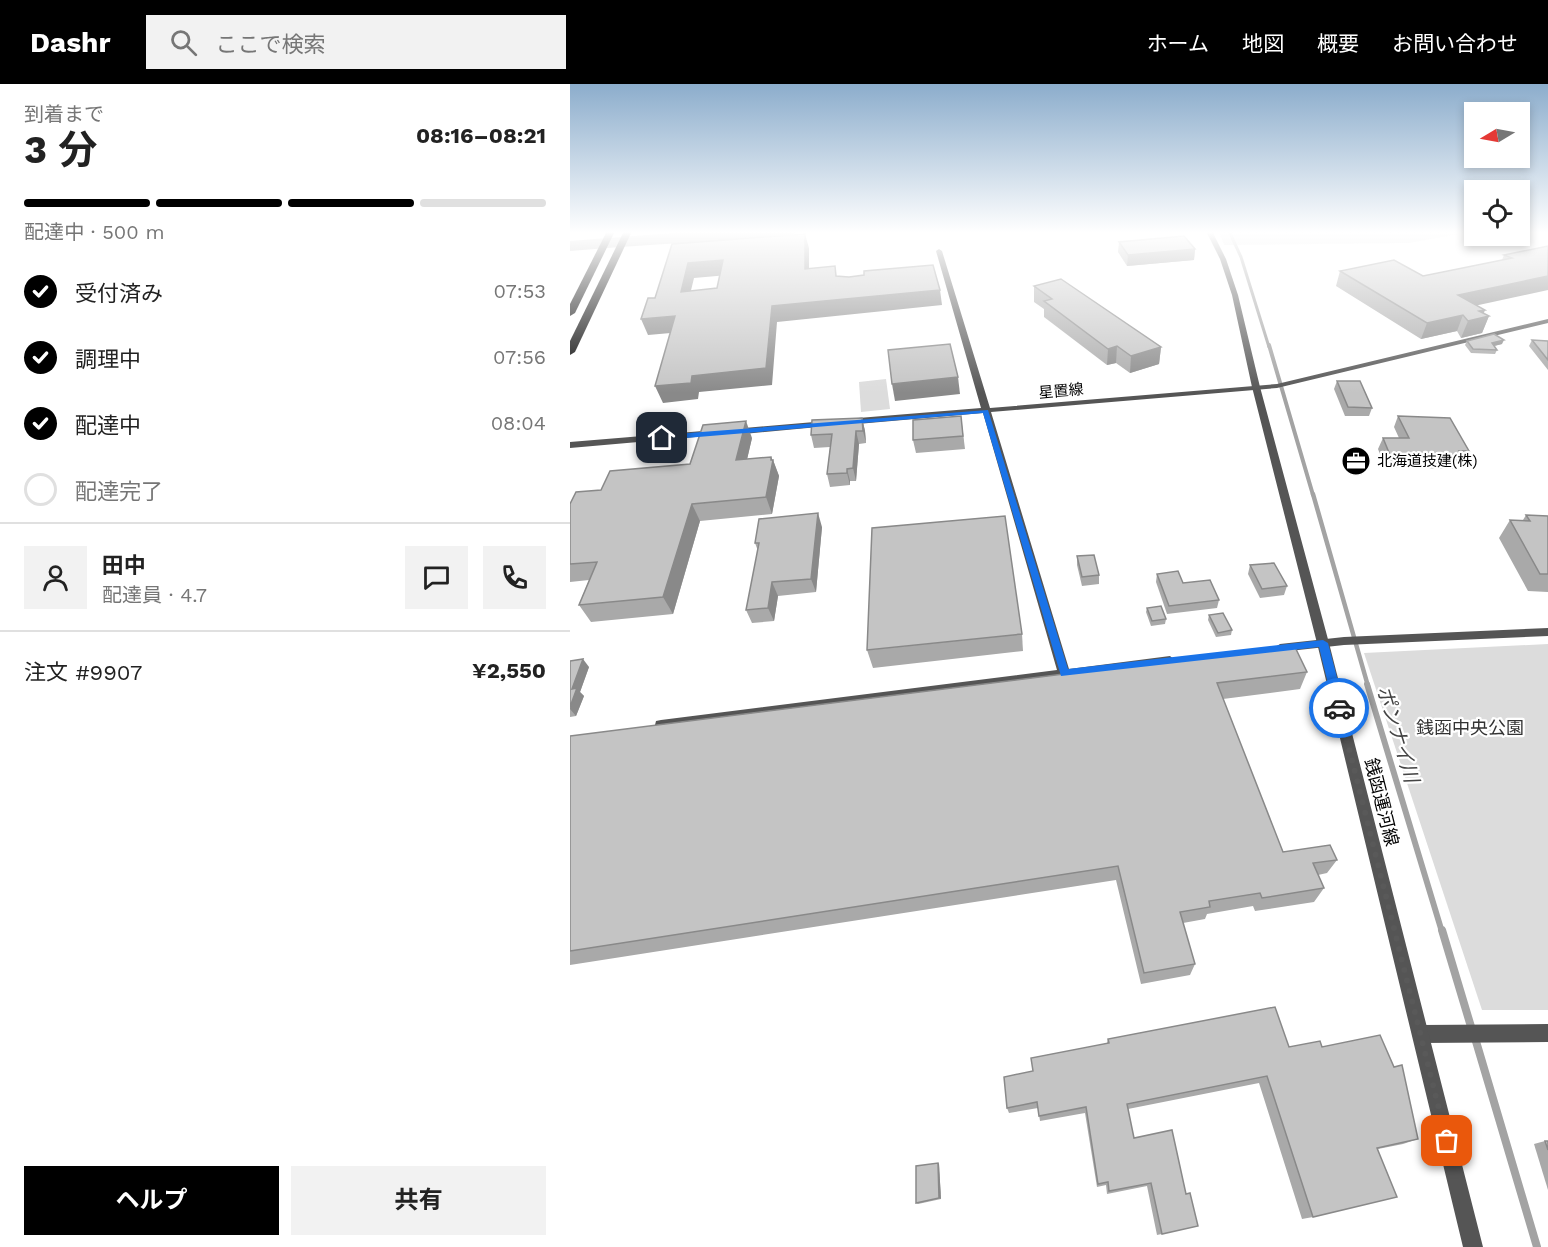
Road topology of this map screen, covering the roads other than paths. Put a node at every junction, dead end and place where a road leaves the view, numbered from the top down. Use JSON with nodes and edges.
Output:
{"nodes":[{"id":1,"x":584,"y":285,"type":"edge"},
{"id":2,"x":601,"y":285,"type":"edge"},
{"id":3,"x":949,"y":285,"type":"edge"},
{"id":4,"x":1232,"y":285,"type":"edge"},
{"id":5,"x":570,"y":313,"type":"edge"},
{"id":6,"x":1548,"y":321,"type":"edge"},
{"id":7,"x":570,"y":352,"type":"edge"},
{"id":8,"x":1256,"y":387,"type":"junction"},
{"id":9,"x":986,"y":411,"type":"junction"},
{"id":10,"x":570,"y":445,"type":"edge"},
{"id":11,"x":1548,"y":632,"type":"edge"},
{"id":12,"x":1323,"y":643,"type":"junction"},
{"id":13,"x":1264,"y":650,"type":"edge"},
{"id":14,"x":1182,"y":660,"type":"edge"},
{"id":15,"x":1064,"y":673,"type":"junction"},
{"id":16,"x":652,"y":726,"type":"edge"},
{"id":17,"x":1548,"y":1033,"type":"edge"},
{"id":18,"x":1421,"y":1034,"type":"junction"},
{"id":19,"x":1473,"y":1247,"type":"edge"}],
"edges":[{"from":1,"to":5,"type":"highway"},
{"from":2,"to":7,"type":"highway"},
{"from":3,"to":9,"type":"street"},
{"from":4,"to":8,"type":"street","name":"銭函運河線"},
{"from":6,"to":8,"type":"street","name":"星置線"},
{"from":8,"to":9,"type":"street","name":"星置線"},
{"from":8,"to":12,"type":"street","name":"銭函運河線"},
{"from":9,"to":10,"type":"street","name":"星置線"},
{"from":9,"to":15,"type":"street"},
{"from":11,"to":12,"type":"street"},
{"from":12,"to":13,"type":"street"},
{"from":12,"to":18,"type":"street","name":"銭函運河線"},
{"from":14,"to":15,"type":"street"},
{"from":15,"to":16,"type":"street"},
{"from":17,"to":18,"type":"street"},
{"from":18,"to":19,"type":"street","name":"銭函運河線"}]}
